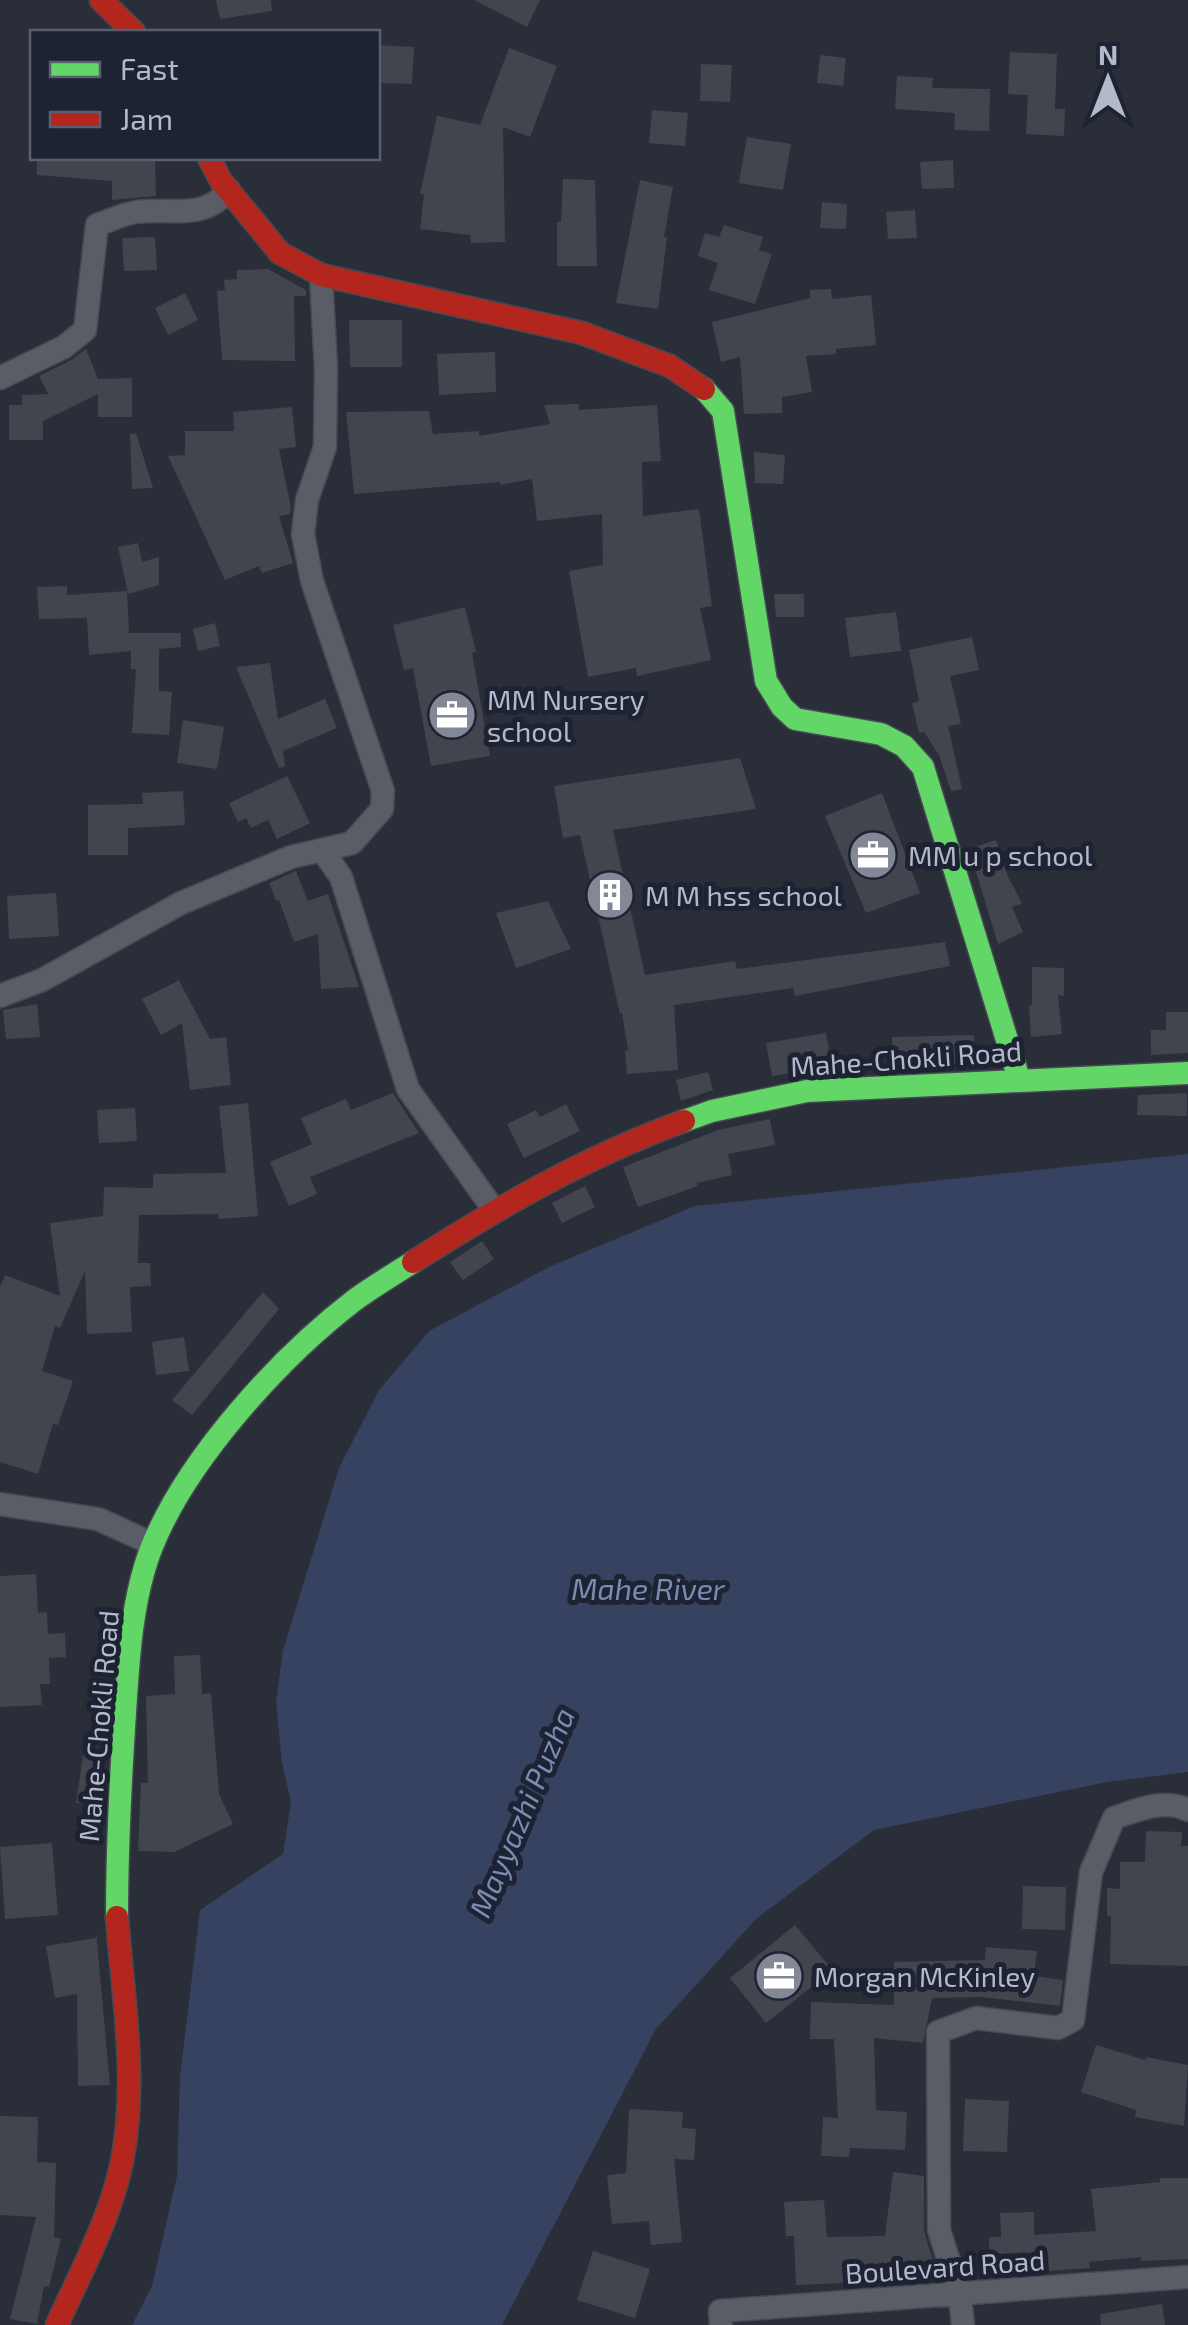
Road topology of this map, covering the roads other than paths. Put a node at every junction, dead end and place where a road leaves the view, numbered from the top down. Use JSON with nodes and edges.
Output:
{"nodes":[{"id":1,"x":101,"y":0,"type":"edge"},
{"id":2,"x":132,"y":30,"type":"edge"},
{"id":3,"x":210,"y":160,"type":"edge"},
{"id":4,"x":228,"y":190,"type":"junction"},
{"id":5,"x":320,"y":275,"type":"junction"},
{"id":6,"x":0,"y":378,"type":"edge"},
{"id":7,"x":322,"y":850,"type":"junction"},
{"id":8,"x":0,"y":996,"type":"edge"},
{"id":9,"x":1188,"y":1074,"type":"edge"},
{"id":10,"x":1019,"y":1079,"type":"junction"},
{"id":11,"x":494,"y":1210,"type":"junction"},
{"id":12,"x":0,"y":1504,"type":"edge"},
{"id":13,"x":154,"y":1544,"type":"junction"},
{"id":14,"x":1188,"y":1810,"type":"edge"},
{"id":15,"x":1188,"y":2277,"type":"edge"},
{"id":16,"x":960,"y":2296,"type":"junction"},
{"id":17,"x":57,"y":2325,"type":"edge"},
{"id":18,"x":722,"y":2325,"type":"edge"},
{"id":19,"x":962,"y":2325,"type":"edge"}],
"edges":[{"from":1,"to":2,"type":"street"},
{"from":3,"to":4,"type":"street"},
{"from":4,"to":5,"type":"street"},
{"from":4,"to":6,"type":"street"},
{"from":5,"to":7,"type":"street"},
{"from":5,"to":10,"type":"street"},
{"from":7,"to":8,"type":"street"},
{"from":7,"to":11,"type":"street"},
{"from":9,"to":10,"type":"street","name":"Mahe-Chokli Road"},
{"from":10,"to":11,"type":"street","name":"Mahe-Chokli Road"},
{"from":11,"to":13,"type":"street","name":"Mahe-Chokli Road"},
{"from":12,"to":13,"type":"street"},
{"from":13,"to":17,"type":"street","name":"Mahe-Chokli Road"},
{"from":14,"to":16,"type":"street"},
{"from":15,"to":16,"type":"street","name":"Boulevard Road"},
{"from":16,"to":18,"type":"street","name":"Boulevard Road"},
{"from":16,"to":19,"type":"street"}]}
